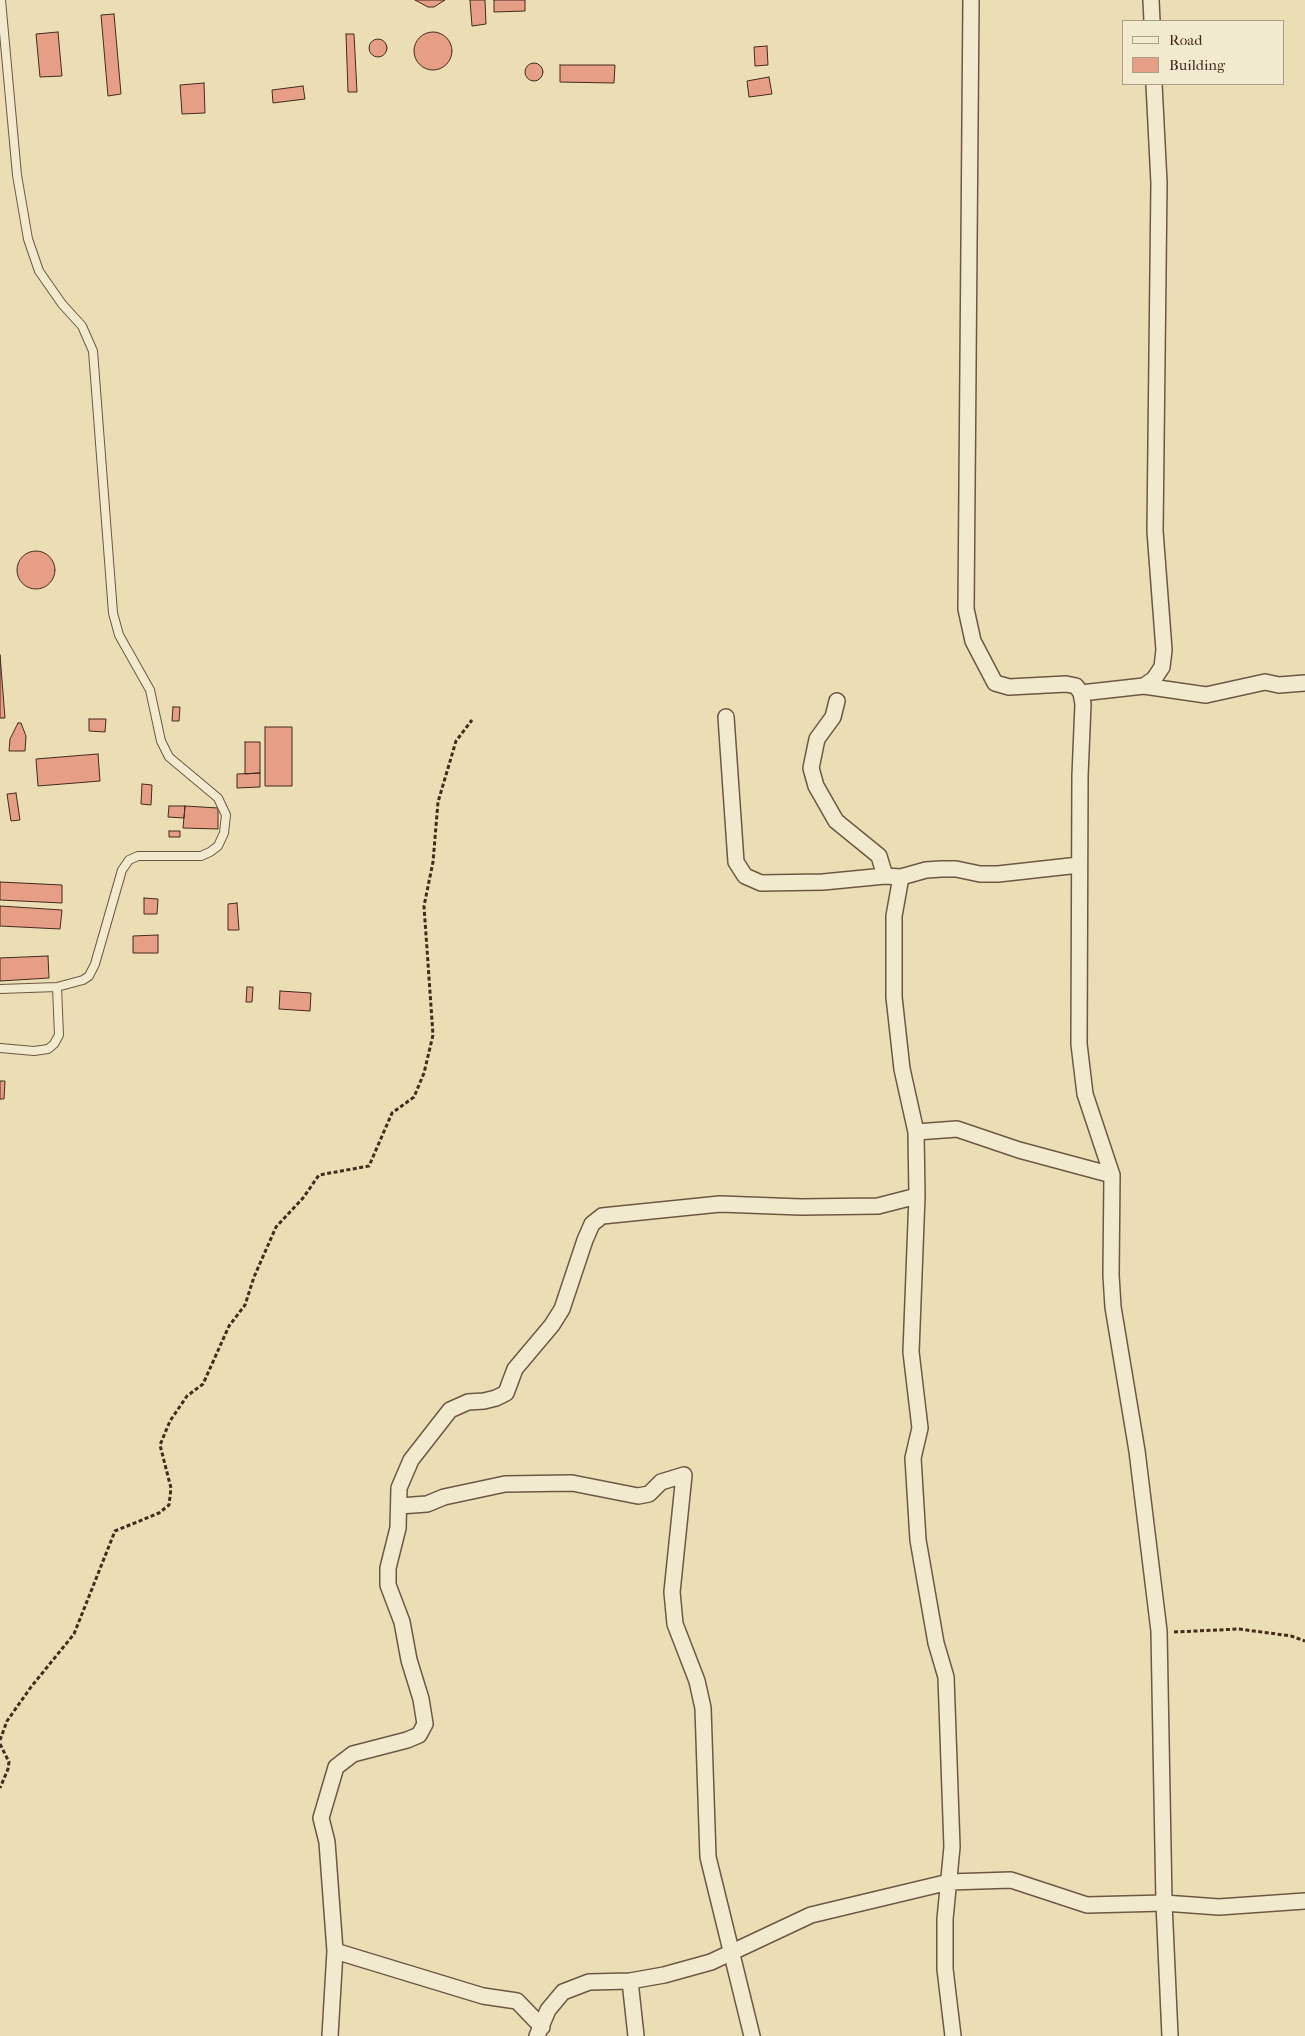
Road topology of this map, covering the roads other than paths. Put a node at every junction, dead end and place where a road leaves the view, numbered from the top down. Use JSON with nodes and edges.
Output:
{"nodes":[{"id":1,"x":1,"y":0,"type":"edge"},
{"id":2,"x":971,"y":0,"type":"edge"},
{"id":3,"x":1151,"y":0,"type":"edge"},
{"id":4,"x":1152,"y":20,"type":"edge"},
{"id":5,"x":1154,"y":85,"type":"edge"},
{"id":6,"x":1305,"y":683,"type":"edge"},
{"id":7,"x":1144,"y":686,"type":"junction"},
{"id":8,"x":1081,"y":693,"type":"junction"},
{"id":9,"x":837,"y":701,"type":"dead end"},
{"id":10,"x":726,"y":717,"type":"dead end"},
{"id":11,"x":1079,"y":865,"type":"junction"},
{"id":12,"x":885,"y":876,"type":"junction"},
{"id":13,"x":901,"y":877,"type":"junction"},
{"id":14,"x":57,"y":987,"type":"junction"},
{"id":15,"x":0,"y":989,"type":"edge"},
{"id":16,"x":0,"y":1048,"type":"edge"},
{"id":17,"x":916,"y":1132,"type":"junction"},
{"id":18,"x":1112,"y":1175,"type":"junction"},
{"id":19,"x":918,"y":1196,"type":"junction"},
{"id":20,"x":399,"y":1506,"type":"junction"},
{"id":21,"x":949,"y":1882,"type":"junction"},
{"id":22,"x":1305,"y":1901,"type":"edge"},
{"id":23,"x":1164,"y":1903,"type":"junction"},
{"id":24,"x":335,"y":1951,"type":"junction"},
{"id":25,"x":730,"y":1954,"type":"junction"},
{"id":26,"x":630,"y":1981,"type":"junction"},
{"id":27,"x":539,"y":2031,"type":"edge"},
{"id":28,"x":330,"y":2036,"type":"edge"},
{"id":29,"x":636,"y":2036,"type":"edge"},
{"id":30,"x":752,"y":2036,"type":"edge"},
{"id":31,"x":953,"y":2036,"type":"edge"},
{"id":32,"x":1170,"y":2036,"type":"edge"}],
"edges":[{"from":1,"to":14,"type":"lane"},
{"from":2,"to":8,"type":"street"},
{"from":3,"to":4,"type":"street"},
{"from":5,"to":7,"type":"street"},
{"from":6,"to":7,"type":"street"},
{"from":7,"to":8,"type":"street"},
{"from":8,"to":11,"type":"street"},
{"from":9,"to":12,"type":"street"},
{"from":10,"to":12,"type":"street"},
{"from":11,"to":13,"type":"street"},
{"from":11,"to":18,"type":"street"},
{"from":12,"to":13,"type":"street"},
{"from":13,"to":17,"type":"street"},
{"from":14,"to":15,"type":"lane"},
{"from":14,"to":16,"type":"lane"},
{"from":17,"to":18,"type":"street"},
{"from":17,"to":19,"type":"street"},
{"from":18,"to":23,"type":"street"},
{"from":19,"to":20,"type":"street"},
{"from":19,"to":21,"type":"street"},
{"from":20,"to":24,"type":"street"},
{"from":20,"to":25,"type":"street"},
{"from":21,"to":23,"type":"street"},
{"from":21,"to":25,"type":"street"},
{"from":21,"to":31,"type":"street"},
{"from":22,"to":23,"type":"street"},
{"from":23,"to":32,"type":"street"},
{"from":24,"to":27,"type":"street"},
{"from":24,"to":28,"type":"street"},
{"from":25,"to":26,"type":"street"},
{"from":25,"to":30,"type":"street"},
{"from":26,"to":27,"type":"street"},
{"from":26,"to":29,"type":"street"}]}
